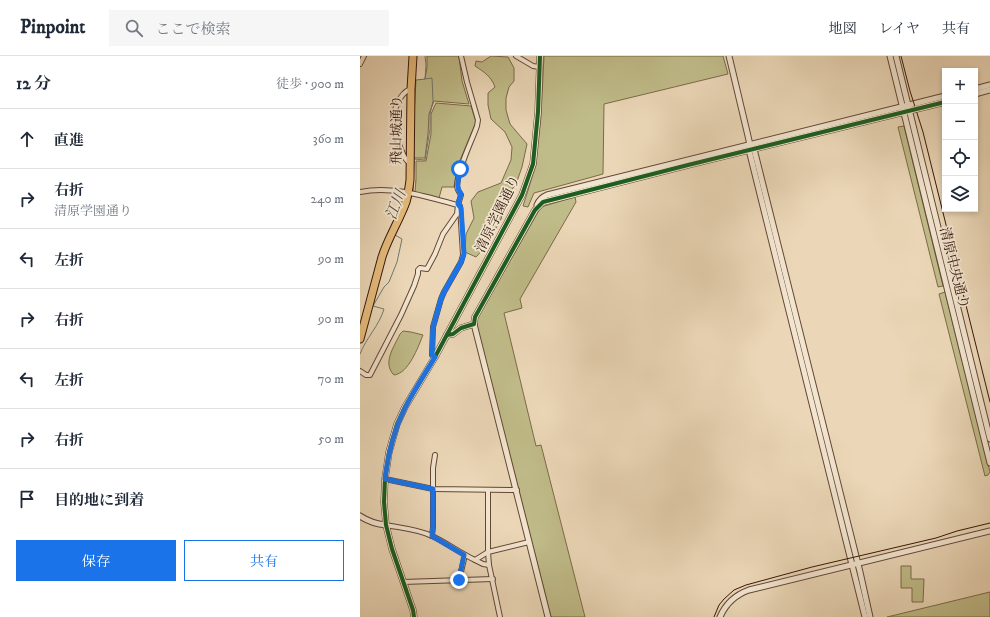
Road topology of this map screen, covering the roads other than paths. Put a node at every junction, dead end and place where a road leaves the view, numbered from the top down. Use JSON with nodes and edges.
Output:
{"nodes":[{"id":1,"x":364,"y":56,"type":"edge"},
{"id":2,"x":413,"y":56,"type":"edge"},
{"id":3,"x":461,"y":56,"type":"edge"},
{"id":4,"x":516,"y":56,"type":"edge"},
{"id":5,"x":540,"y":56,"type":"edge"},
{"id":6,"x":729,"y":56,"type":"edge"},
{"id":7,"x":890,"y":56,"type":"edge"},
{"id":8,"x":896,"y":56,"type":"edge"},
{"id":9,"x":360,"y":64,"type":"edge"},
{"id":10,"x":540,"y":67,"type":"junction"},
{"id":11,"x":990,"y":85,"type":"edge"},
{"id":12,"x":978,"y":88,"type":"edge"},
{"id":13,"x":411,"y":89,"type":"junction"},
{"id":14,"x":990,"y":90,"type":"edge"},
{"id":15,"x":978,"y":93,"type":"edge"},
{"id":16,"x":942,"y":97,"type":"edge"},
{"id":17,"x":942,"y":102,"type":"edge"},
{"id":18,"x":908,"y":108,"type":"junction"},
{"id":19,"x":902,"y":109,"type":"junction"},
{"id":20,"x":751,"y":148,"type":"junction"},
{"id":21,"x":410,"y":163,"type":"junction"},
{"id":22,"x":360,"y":192,"type":"edge"},
{"id":23,"x":408,"y":192,"type":"junction"},
{"id":24,"x":458,"y":204,"type":"junction"},
{"id":25,"x":474,"y":324,"type":"junction"},
{"id":26,"x":447,"y":335,"type":"junction"},
{"id":27,"x":360,"y":339,"type":"edge"},
{"id":28,"x":435,"y":357,"type":"junction"},
{"id":29,"x":360,"y":371,"type":"edge"},
{"id":30,"x":990,"y":439,"type":"edge"},
{"id":31,"x":435,"y":455,"type":"dead end"},
{"id":32,"x":990,"y":463,"type":"edge"},
{"id":33,"x":385,"y":479,"type":"junction"},
{"id":34,"x":433,"y":489,"type":"junction"},
{"id":35,"x":488,"y":490,"type":"junction"},
{"id":36,"x":517,"y":490,"type":"junction"},
{"id":37,"x":360,"y":516,"type":"edge"},
{"id":38,"x":386,"y":525,"type":"junction"},
{"id":39,"x":990,"y":531,"type":"edge"},
{"id":40,"x":432,"y":536,"type":"junction"},
{"id":41,"x":529,"y":542,"type":"junction"},
{"id":42,"x":488,"y":552,"type":"junction"},
{"id":43,"x":464,"y":555,"type":"junction"},
{"id":44,"x":475,"y":560,"type":"junction"},
{"id":45,"x":854,"y":564,"type":"junction"},
{"id":46,"x":489,"y":565,"type":"junction"},
{"id":47,"x":492,"y":579,"type":"junction"},
{"id":48,"x":459,"y":580,"type":"junction"},
{"id":49,"x":403,"y":582,"type":"junction"},
{"id":50,"x":414,"y":617,"type":"edge"},
{"id":51,"x":500,"y":617,"type":"edge"},
{"id":52,"x":548,"y":617,"type":"edge"},
{"id":53,"x":720,"y":617,"type":"edge"},
{"id":54,"x":865,"y":617,"type":"edge"},
{"id":55,"x":870,"y":617,"type":"edge"}],
"edges":[{"from":1,"to":9,"type":"street"},
{"from":2,"to":13,"type":"highway","name":"飛山城通り"},
{"from":3,"to":24,"type":"street"},
{"from":4,"to":10,"type":"street"},
{"from":5,"to":10,"type":"street","name":"清原学園通り"},
{"from":6,"to":20,"type":"street"},
{"from":7,"to":19,"type":"street","name":"清原中央通り"},
{"from":8,"to":18,"type":"street","name":"清原中央通り"},
{"from":10,"to":26,"type":"street","name":"清原学園通り"},
{"from":11,"to":12,"type":"street"},
{"from":13,"to":21,"type":"highway","name":"飛山城通り"},
{"from":13,"to":21,"type":"street"},
{"from":14,"to":15,"type":"street"},
{"from":16,"to":18,"type":"street"},
{"from":17,"to":18,"type":"street"},
{"from":18,"to":19,"type":"street"},
{"from":18,"to":30,"type":"street","name":"清原中央通り"},
{"from":19,"to":20,"type":"street"},
{"from":19,"to":32,"type":"street","name":"清原中央通り"},
{"from":20,"to":25,"type":"street"},
{"from":20,"to":45,"type":"street"},
{"from":21,"to":23,"type":"highway","name":"飛山城通り"},
{"from":22,"to":23,"type":"street"},
{"from":23,"to":24,"type":"street"},
{"from":23,"to":27,"type":"highway","name":"飛山城通り"},
{"from":24,"to":28,"type":"street"},
{"from":24,"to":29,"type":"street"},
{"from":25,"to":26,"type":"street"},
{"from":25,"to":36,"type":"street"},
{"from":26,"to":28,"type":"street","name":"清原学園通り"},
{"from":28,"to":33,"type":"street","name":"清原学園通り"},
{"from":31,"to":34,"type":"street"},
{"from":33,"to":34,"type":"street"},
{"from":33,"to":38,"type":"street","name":"清原学園通り"},
{"from":34,"to":35,"type":"street"},
{"from":34,"to":40,"type":"street"},
{"from":35,"to":36,"type":"street"},
{"from":35,"to":42,"type":"street"},
{"from":36,"to":41,"type":"street"},
{"from":37,"to":38,"type":"street"},
{"from":38,"to":40,"type":"street"},
{"from":38,"to":49,"type":"street","name":"清原学園通り"},
{"from":39,"to":45,"type":"street"},
{"from":40,"to":43,"type":"street"},
{"from":41,"to":42,"type":"street"},
{"from":41,"to":52,"type":"street"},
{"from":42,"to":44,"type":"street"},
{"from":42,"to":46,"type":"street"},
{"from":43,"to":44,"type":"street"},
{"from":43,"to":48,"type":"street"},
{"from":44,"to":46,"type":"street"},
{"from":45,"to":53,"type":"street"},
{"from":45,"to":54,"type":"street"},
{"from":45,"to":55,"type":"street"},
{"from":46,"to":47,"type":"street"},
{"from":47,"to":48,"type":"street"},
{"from":47,"to":51,"type":"street"},
{"from":48,"to":49,"type":"street"},
{"from":49,"to":50,"type":"street","name":"清原学園通り"}]}
